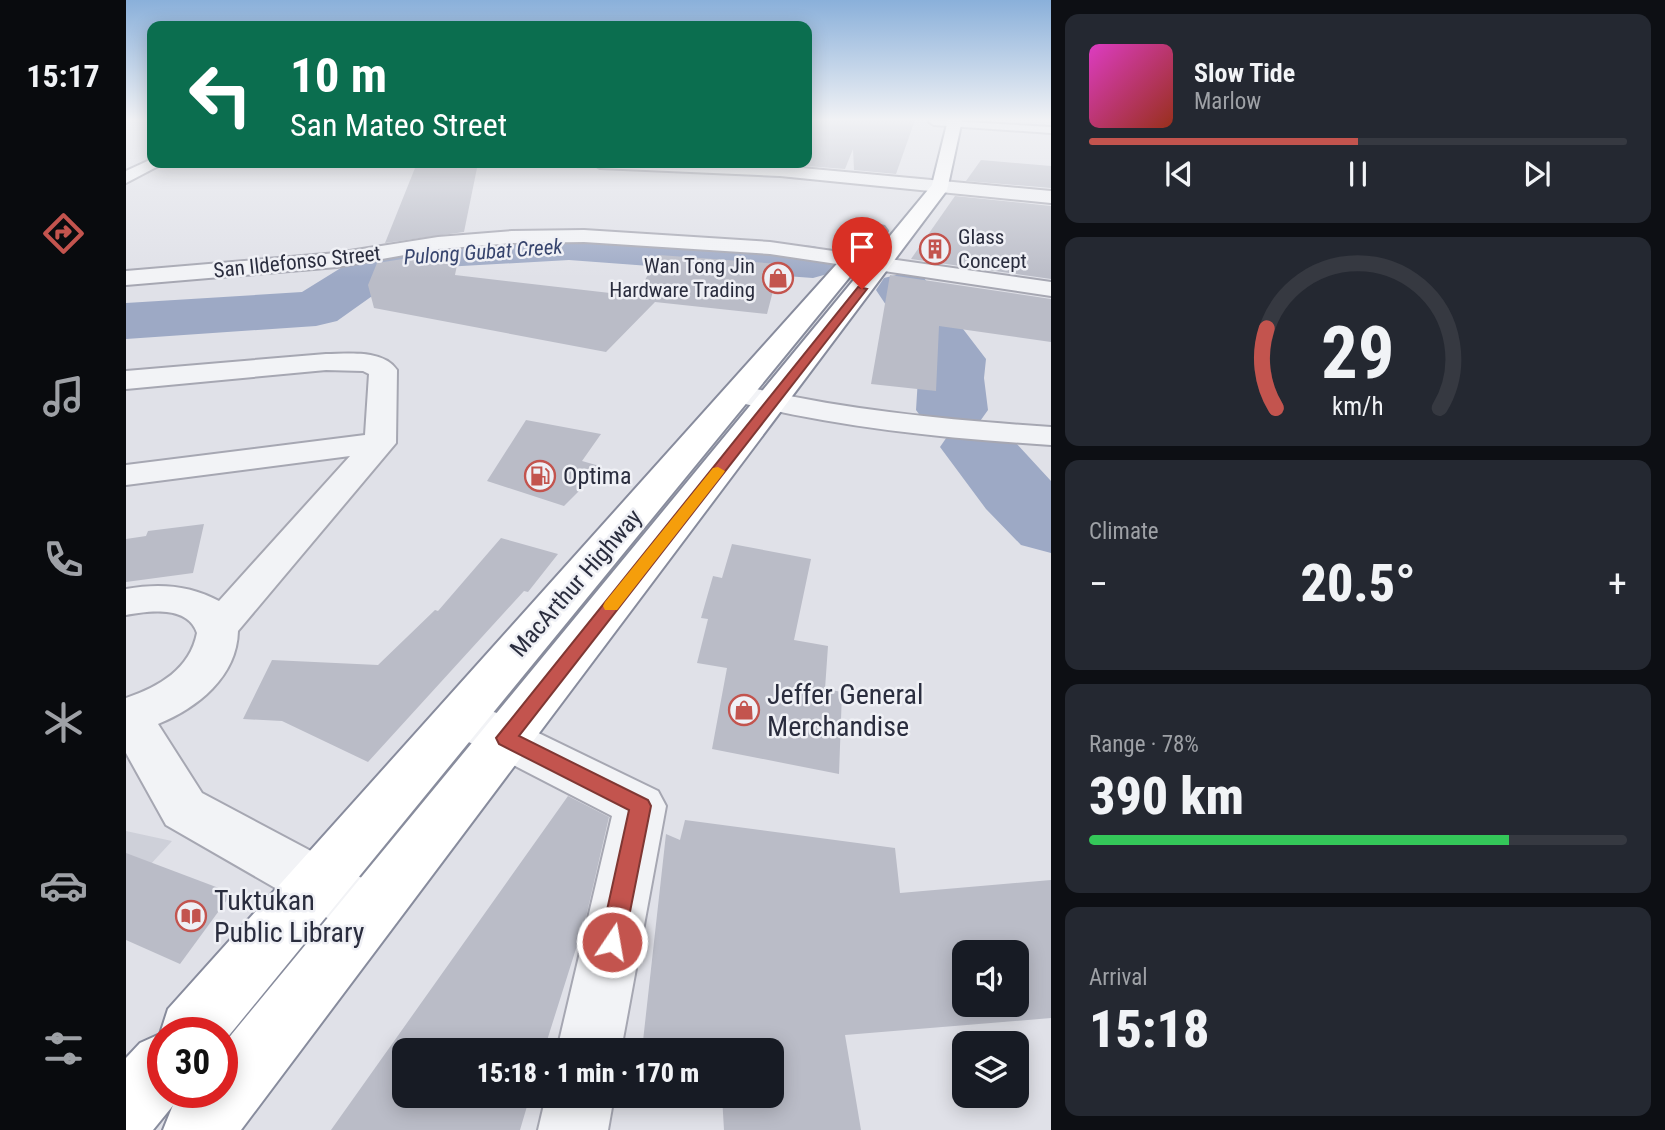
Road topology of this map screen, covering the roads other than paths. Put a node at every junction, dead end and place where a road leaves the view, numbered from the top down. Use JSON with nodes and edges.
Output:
{"nodes":[{"id":1,"x":797,"y":173,"type":"edge"},
{"id":2,"x":932,"y":173,"type":"edge"},
{"id":3,"x":929,"y":185,"type":"junction"},
{"id":4,"x":1051,"y":197,"type":"edge"},
{"id":5,"x":866,"y":263,"type":"junction"},
{"id":6,"x":126,"y":278,"type":"edge"},
{"id":7,"x":1051,"y":289,"type":"edge"},
{"id":8,"x":126,"y":380,"type":"edge"},
{"id":9,"x":756,"y":398,"type":"junction"},
{"id":10,"x":1051,"y":436,"type":"edge"},
{"id":11,"x":380,"y":443,"type":"junction"},
{"id":12,"x":126,"y":475,"type":"edge"},
{"id":13,"x":126,"y":602,"type":"edge"},
{"id":14,"x":217,"y":629,"type":"junction"},
{"id":15,"x":128,"y":716,"type":"edge"},
{"id":16,"x":483,"y":727,"type":"junction"},
{"id":17,"x":317,"y":884,"type":"junction"},
{"id":18,"x":370,"y":912,"type":"junction"},
{"id":19,"x":204,"y":1017,"type":"edge"},
{"id":20,"x":592,"y":1038,"type":"edge"},
{"id":21,"x":147,"y":1085,"type":"edge"},
{"id":22,"x":578,"y":1108,"type":"edge"},
{"id":23,"x":126,"y":1109,"type":"edge"},
{"id":24,"x":198,"y":1130,"type":"edge"},
{"id":25,"x":573,"y":1130,"type":"edge"}],
"edges":[{"from":1,"to":3,"type":"street"},
{"from":2,"to":3,"type":"highway","name":"MacArthur Highway"},
{"from":3,"to":4,"type":"street"},
{"from":3,"to":5,"type":"highway","name":"MacArthur Highway"},
{"from":5,"to":6,"type":"street","name":"San Ildefonso Street"},
{"from":5,"to":7,"type":"street","name":"San Ildefonso Street"},
{"from":5,"to":9,"type":"highway","name":"MacArthur Highway"},
{"from":8,"to":11,"type":"street"},
{"from":9,"to":10,"type":"street"},
{"from":9,"to":16,"type":"highway","name":"MacArthur Highway"},
{"from":11,"to":12,"type":"street"},
{"from":11,"to":14,"type":"street"},
{"from":13,"to":14,"type":"street"},
{"from":14,"to":15,"type":"street"},
{"from":15,"to":17,"type":"street"},
{"from":16,"to":17,"type":"highway","name":"MacArthur Highway"},
{"from":16,"to":18,"type":"highway","name":"MacArthur Highway"},
{"from":16,"to":20,"type":"street"},
{"from":17,"to":18,"type":"street"},
{"from":17,"to":19,"type":"highway","name":"MacArthur Highway"},
{"from":18,"to":24,"type":"highway","name":"MacArthur Highway"},
{"from":21,"to":23,"type":"highway"},
{"from":22,"to":25,"type":"street"}]}
